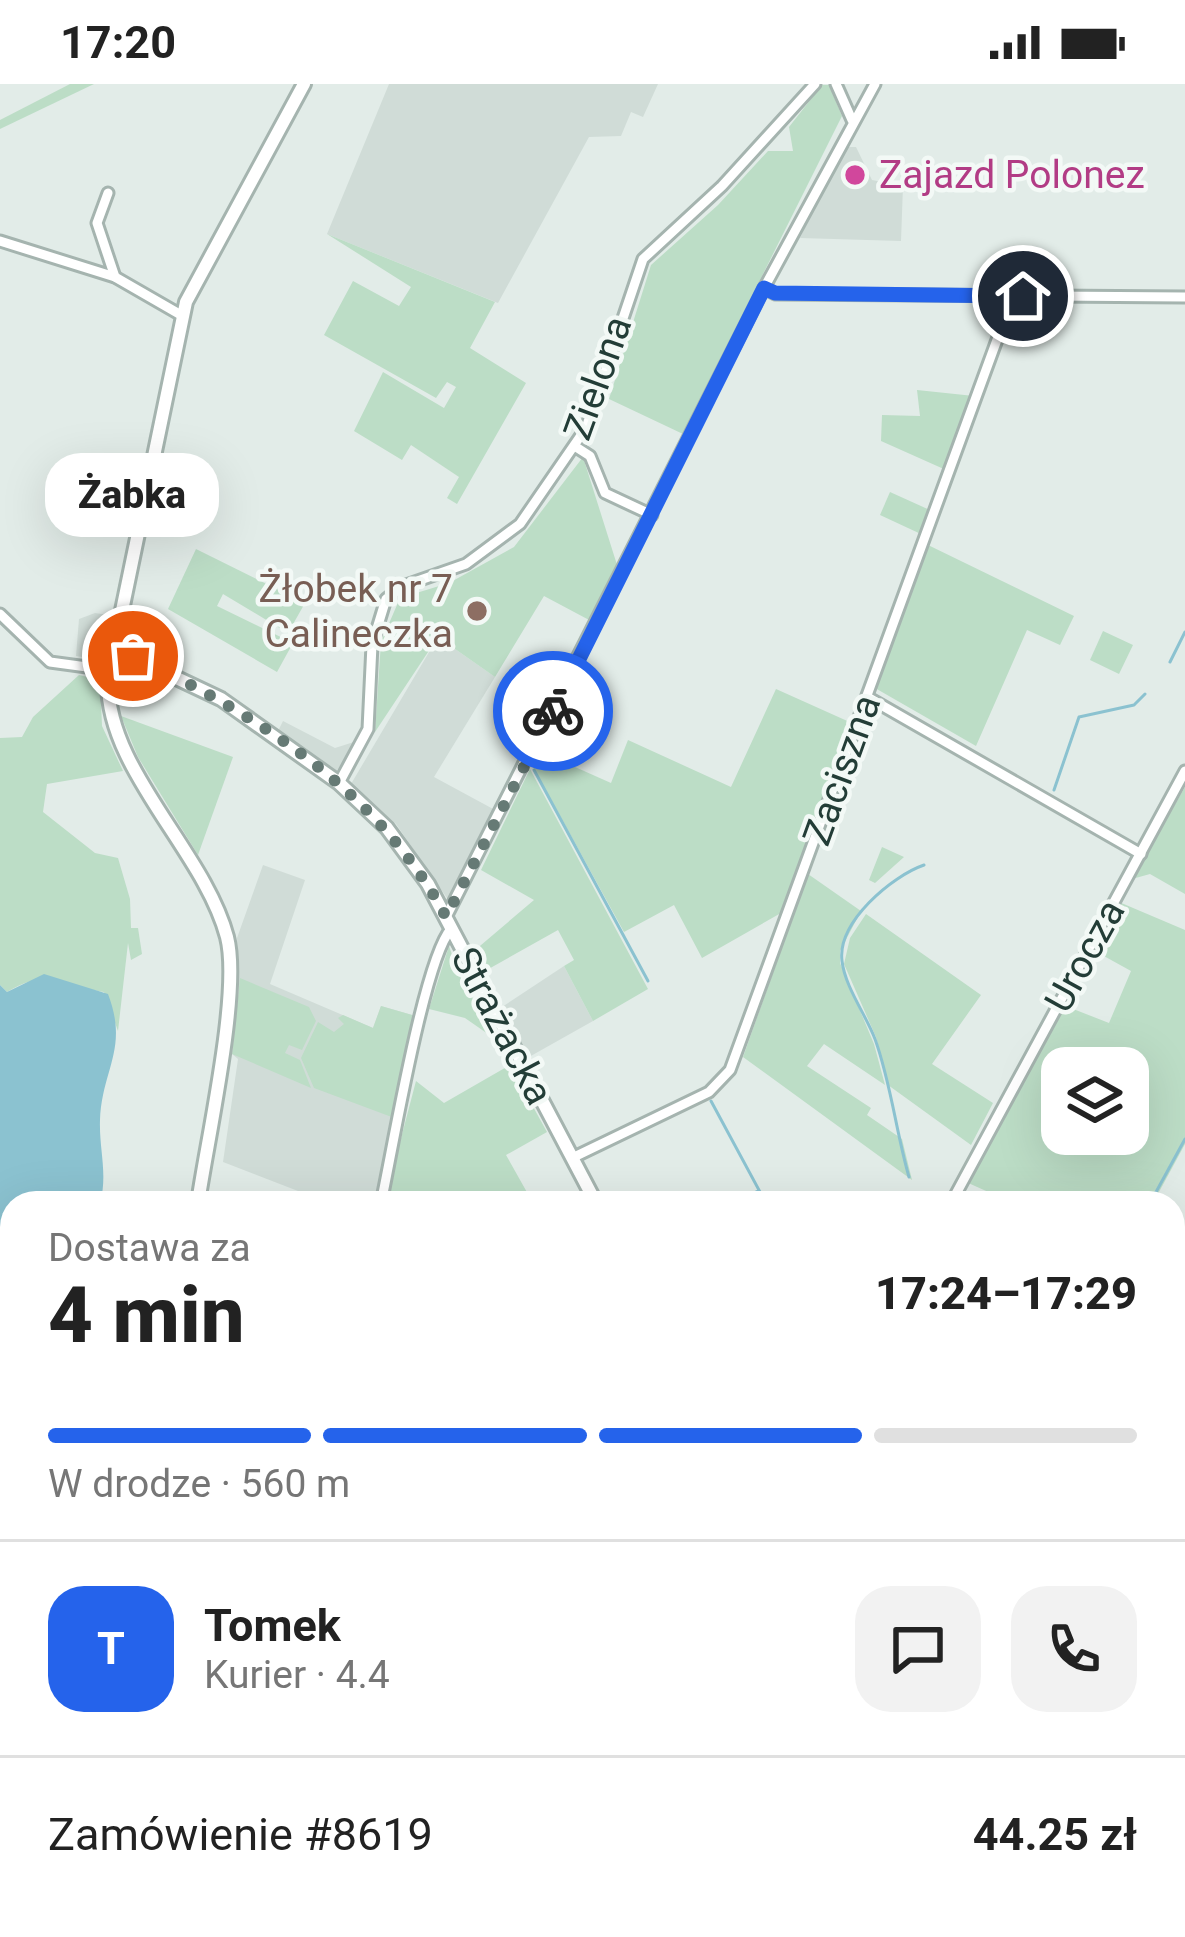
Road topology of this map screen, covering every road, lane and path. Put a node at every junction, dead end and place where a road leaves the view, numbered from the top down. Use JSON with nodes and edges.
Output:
{"nodes":[{"id":1,"x":304,"y":84,"type":"edge"},
{"id":2,"x":815,"y":84,"type":"edge"},
{"id":3,"x":836,"y":84,"type":"edge"},
{"id":4,"x":875,"y":84,"type":"edge"},
{"id":5,"x":852,"y":120,"type":"junction"},
{"id":6,"x":108,"y":194,"type":"dead end"},
{"id":7,"x":0,"y":241,"type":"edge"},
{"id":8,"x":115,"y":277,"type":"junction"},
{"id":9,"x":764,"y":288,"type":"junction"},
{"id":10,"x":1012,"y":296,"type":"junction"},
{"id":11,"x":1185,"y":297,"type":"edge"},
{"id":12,"x":182,"y":315,"type":"junction"},
{"id":13,"x":576,"y":447,"type":"junction"},
{"id":14,"x":652,"y":515,"type":"junction"},
{"id":15,"x":0,"y":614,"type":"edge"},
{"id":16,"x":112,"y":648,"type":"junction"},
{"id":17,"x":109,"y":670,"type":"junction"},
{"id":18,"x":869,"y":698,"type":"junction"},
{"id":19,"x":1185,"y":771,"type":"edge"},
{"id":20,"x":339,"y":783,"type":"junction"},
{"id":21,"x":1141,"y":854,"type":"junction"},
{"id":22,"x":448,"y":923,"type":"junction"},
{"id":23,"x":572,"y":1158,"type":"junction"},
{"id":24,"x":200,"y":1191,"type":"edge"},
{"id":25,"x":384,"y":1191,"type":"edge"},
{"id":26,"x":590,"y":1191,"type":"edge"},
{"id":27,"x":958,"y":1191,"type":"edge"}],
"edges":[{"from":1,"to":12,"type":"street"},
{"from":2,"to":13,"type":"street","name":"Zielona"},
{"from":3,"to":5,"type":"street"},
{"from":4,"to":5,"type":"street"},
{"from":5,"to":9,"type":"street"},
{"from":6,"to":8,"type":"street"},
{"from":7,"to":8,"type":"street"},
{"from":8,"to":12,"type":"street"},
{"from":9,"to":10,"type":"street"},
{"from":9,"to":14,"type":"street"},
{"from":10,"to":11,"type":"street"},
{"from":10,"to":18,"type":"street","name":"Zaciszna"},
{"from":12,"to":16,"type":"street"},
{"from":13,"to":14,"type":"street"},
{"from":13,"to":20,"type":"street","name":"Zielona"},
{"from":14,"to":22,"type":"street"},
{"from":15,"to":17,"type":"street"},
{"from":16,"to":17,"type":"street"},
{"from":16,"to":20,"type":"street","name":"Strażacka"},
{"from":17,"to":24,"type":"street"},
{"from":18,"to":21,"type":"street"},
{"from":18,"to":23,"type":"street","name":"Zaciszna"},
{"from":19,"to":21,"type":"street","name":"Urocza"},
{"from":20,"to":22,"type":"street","name":"Strażacka"},
{"from":21,"to":27,"type":"street","name":"Urocza"},
{"from":22,"to":23,"type":"street","name":"Strażacka"},
{"from":22,"to":25,"type":"street"},
{"from":23,"to":26,"type":"street","name":"Strażacka"}]}
